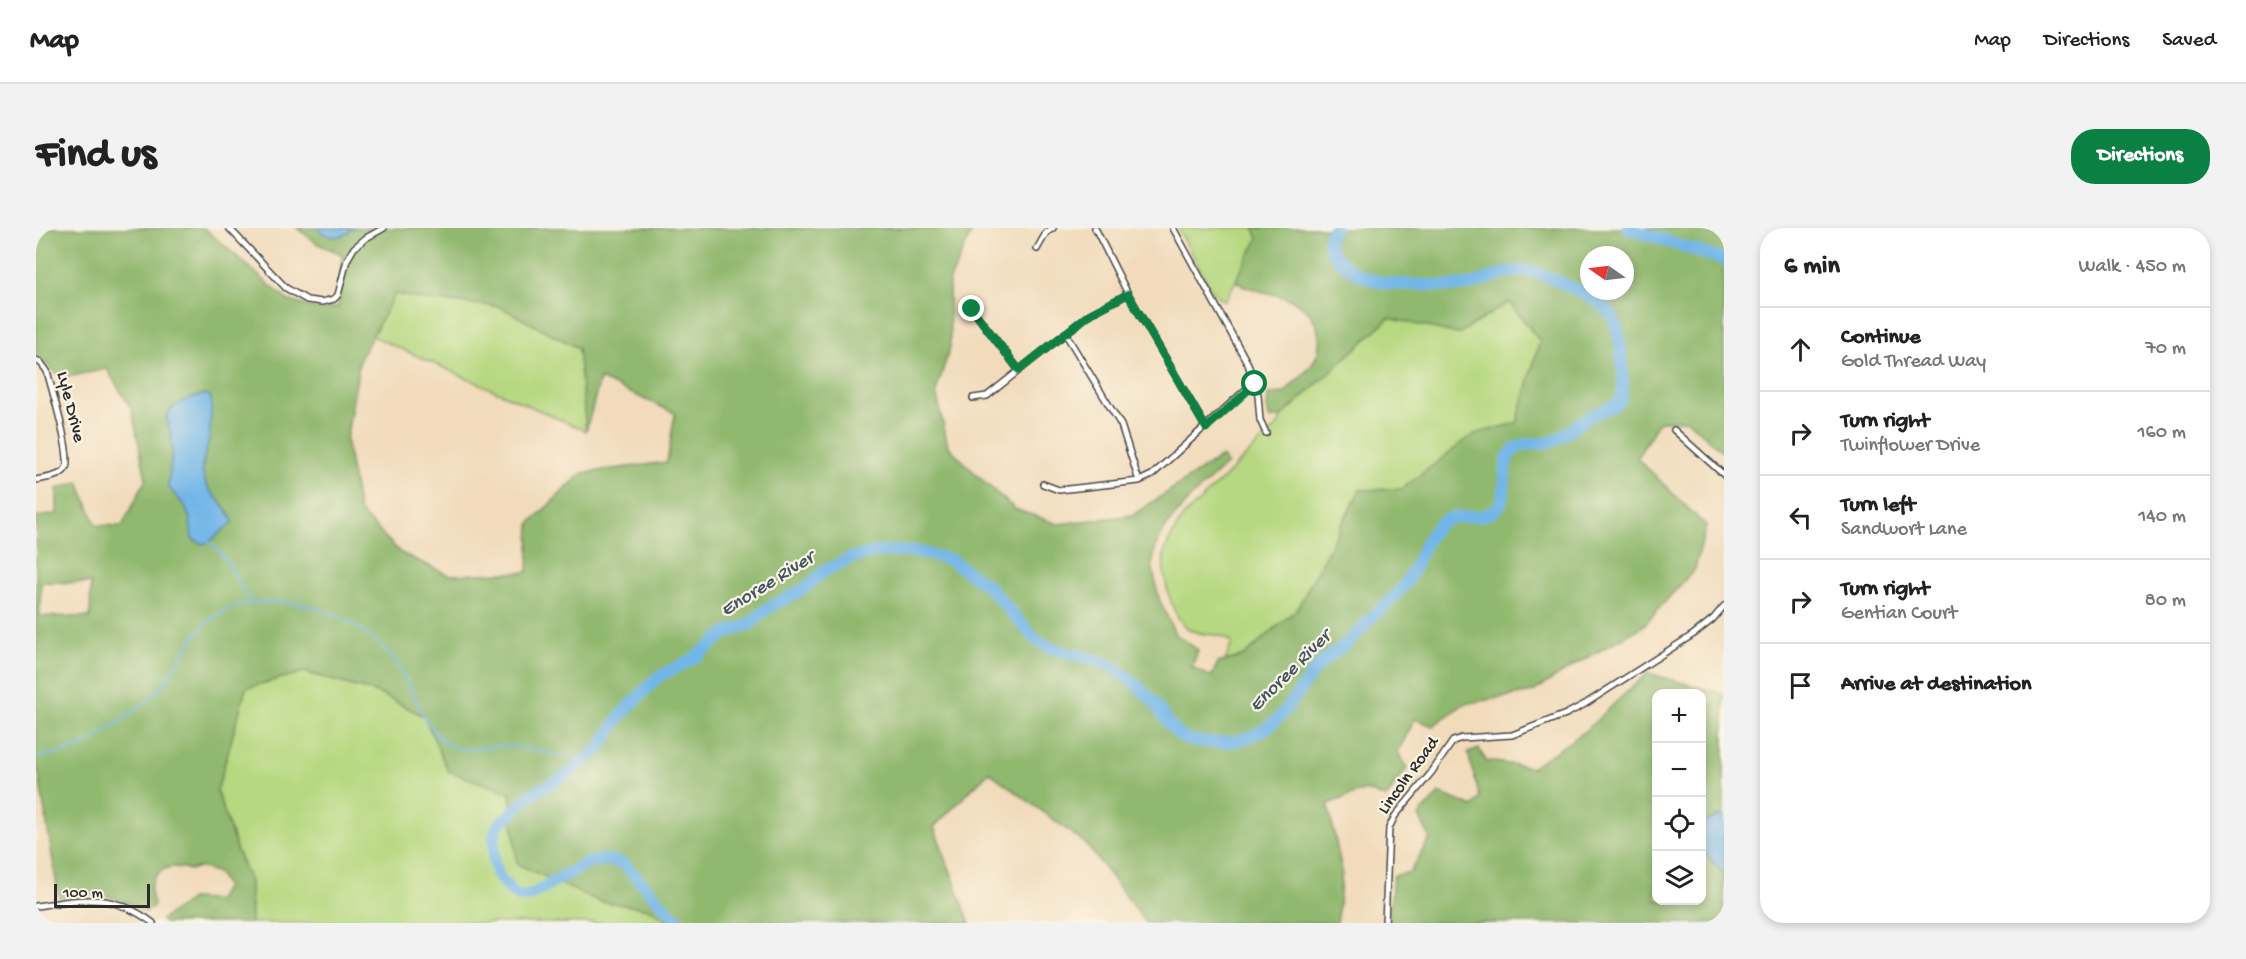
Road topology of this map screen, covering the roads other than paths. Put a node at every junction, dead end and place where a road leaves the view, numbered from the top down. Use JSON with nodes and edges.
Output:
{"nodes":[{"id":1,"x":229,"y":228,"type":"edge"},
{"id":2,"x":384,"y":228,"type":"edge"},
{"id":3,"x":1053,"y":228,"type":"edge"},
{"id":4,"x":1095,"y":228,"type":"edge"},
{"id":5,"x":1173,"y":228,"type":"edge"},
{"id":6,"x":1037,"y":249,"type":"dead end"},
{"id":7,"x":1128,"y":294,"type":"junction"},
{"id":8,"x":972,"y":309,"type":"dead end"},
{"id":9,"x":1065,"y":333,"type":"junction"},
{"id":10,"x":36,"y":360,"type":"edge"},
{"id":11,"x":1019,"y":370,"type":"junction"},
{"id":12,"x":1254,"y":382,"type":"junction"},
{"id":13,"x":973,"y":398,"type":"dead end"},
{"id":14,"x":1206,"y":428,"type":"junction"},
{"id":15,"x":1674,"y":430,"type":"dead end"},
{"id":16,"x":1266,"y":433,"type":"dead end"},
{"id":17,"x":1724,"y":475,"type":"edge"},
{"id":18,"x":36,"y":480,"type":"edge"},
{"id":19,"x":1138,"y":481,"type":"junction"},
{"id":20,"x":1043,"y":484,"type":"dead end"},
{"id":21,"x":1724,"y":606,"type":"edge"},
{"id":22,"x":36,"y":906,"type":"edge"},
{"id":23,"x":153,"y":923,"type":"edge"},
{"id":24,"x":1385,"y":923,"type":"edge"}],
"edges":[{"from":1,"to":2,"type":"street"},
{"from":3,"to":6,"type":"street"},
{"from":4,"to":7,"type":"street"},
{"from":5,"to":12,"type":"street"},
{"from":7,"to":9,"type":"street"},
{"from":7,"to":14,"type":"street"},
{"from":8,"to":11,"type":"street"},
{"from":9,"to":11,"type":"street"},
{"from":9,"to":19,"type":"street"},
{"from":10,"to":18,"type":"street","name":"Lyle Drive"},
{"from":11,"to":13,"type":"street"},
{"from":12,"to":14,"type":"street"},
{"from":12,"to":16,"type":"street"},
{"from":14,"to":19,"type":"street"},
{"from":15,"to":17,"type":"street"},
{"from":19,"to":20,"type":"street"},
{"from":21,"to":24,"type":"street","name":"Lincoln Road"},
{"from":22,"to":23,"type":"street"}]}
